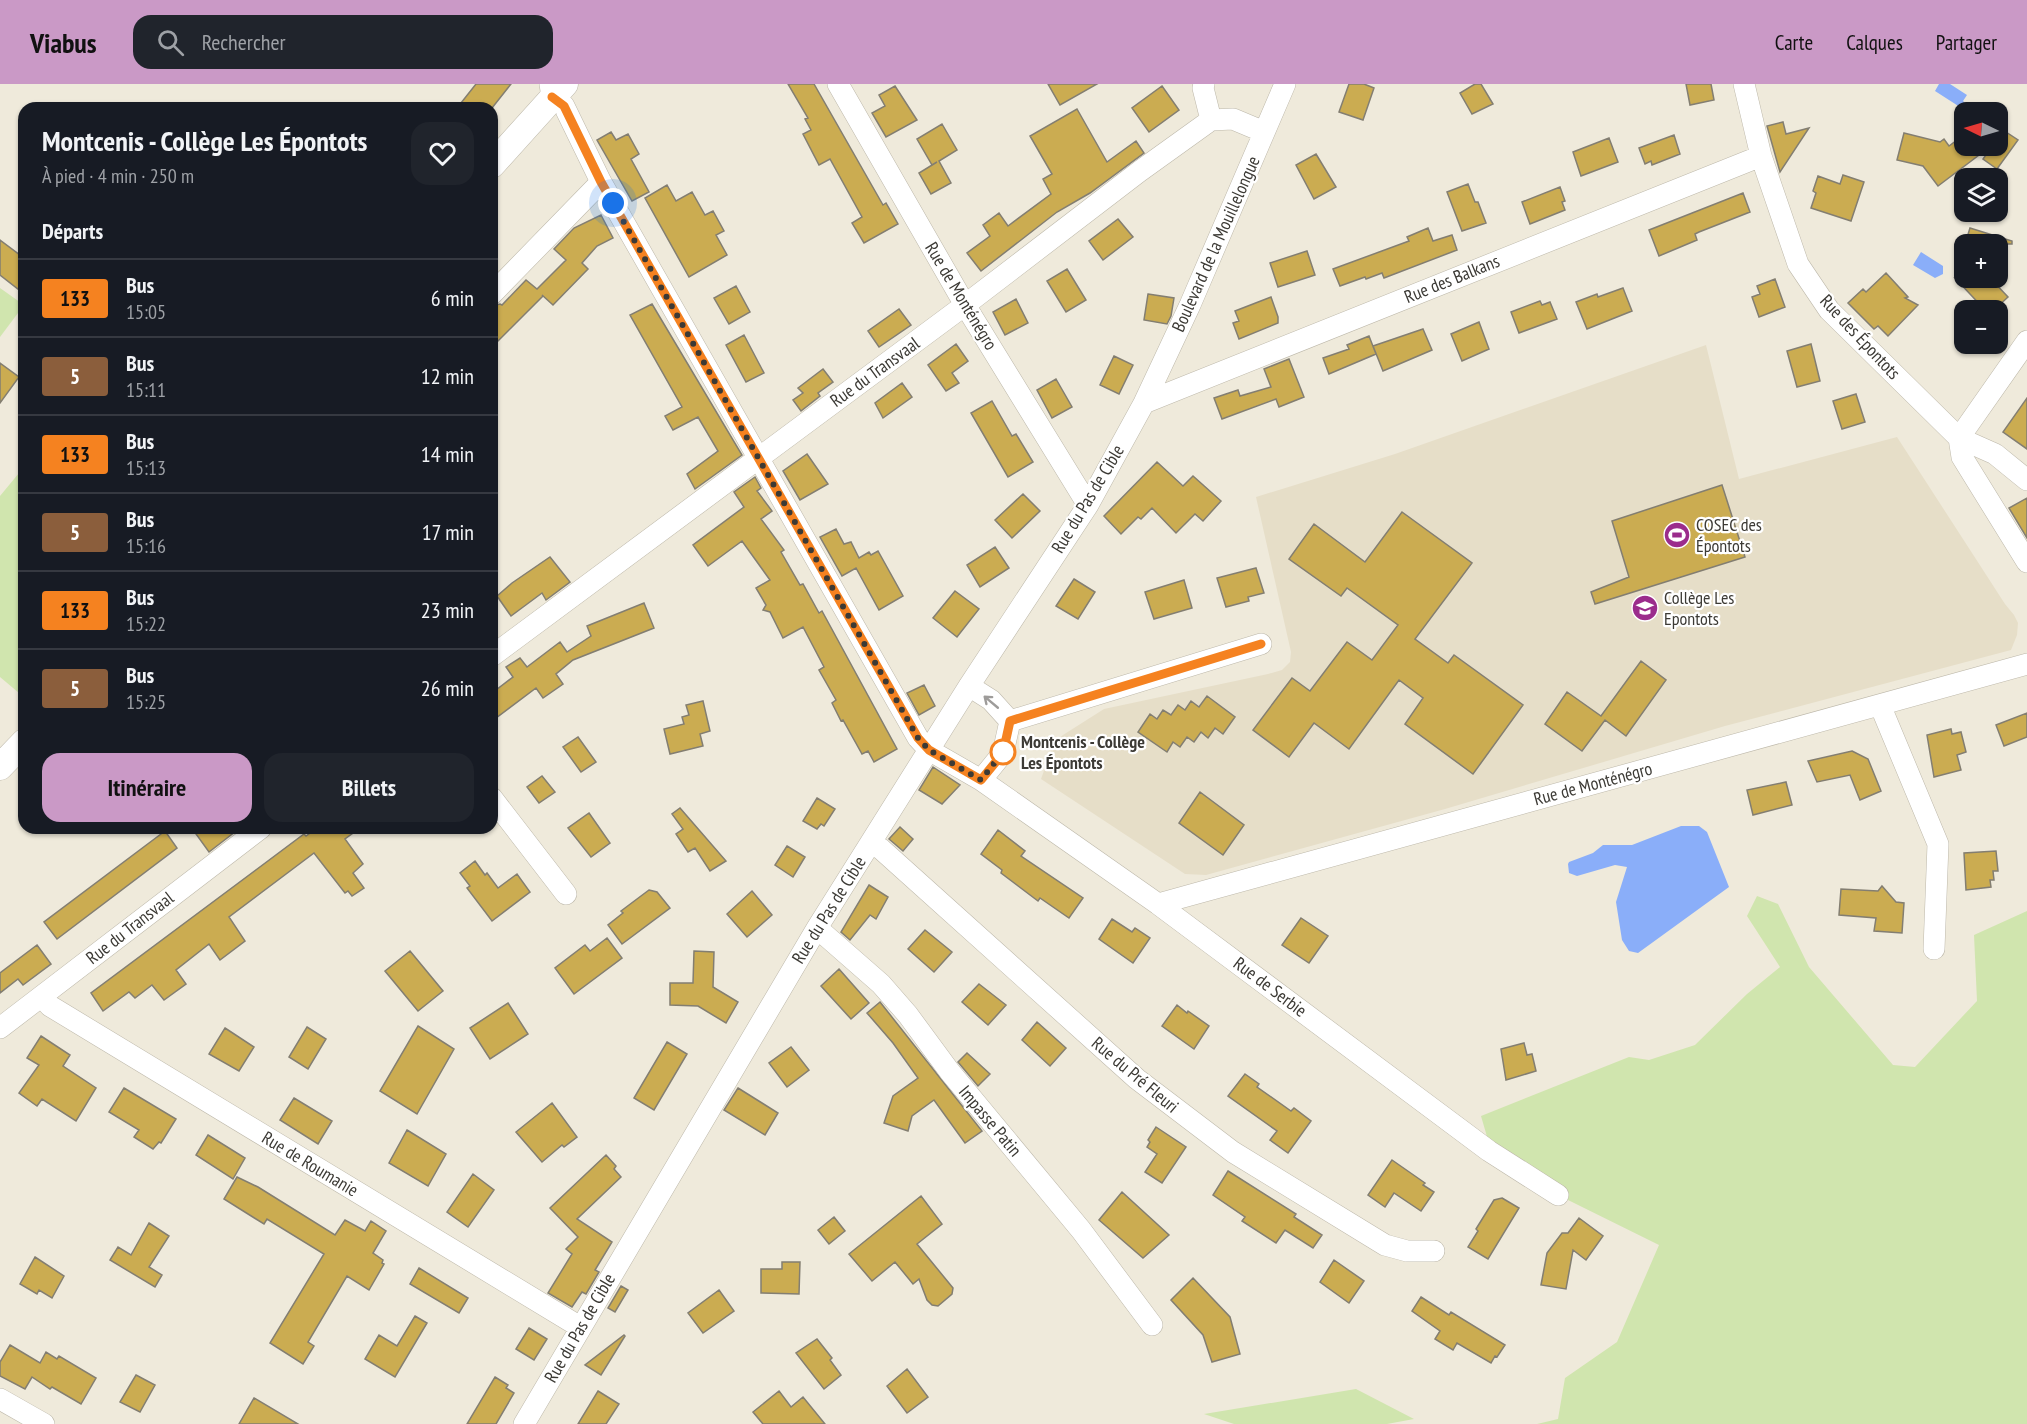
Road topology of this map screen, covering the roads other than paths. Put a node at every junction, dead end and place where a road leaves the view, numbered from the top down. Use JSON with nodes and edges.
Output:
{"nodes":[{"id":1,"x":838,"y":84,"type":"edge"},
{"id":2,"x":1204,"y":84,"type":"edge"},
{"id":3,"x":1285,"y":84,"type":"edge"},
{"id":4,"x":1744,"y":84,"type":"edge"},
{"id":5,"x":556,"y":88,"type":"edge"},
{"id":6,"x":1211,"y":120,"type":"junction"},
{"id":7,"x":1264,"y":132,"type":"junction"},
{"id":8,"x":1761,"y":156,"type":"junction"},
{"id":9,"x":498,"y":158,"type":"edge"},
{"id":10,"x":601,"y":182,"type":"junction"},
{"id":11,"x":498,"y":288,"type":"edge"},
{"id":12,"x":965,"y":305,"type":"junction"},
{"id":13,"x":2027,"y":340,"type":"edge"},
{"id":14,"x":1144,"y":403,"type":"junction"},
{"id":15,"x":1959,"y":438,"type":"junction"},
{"id":16,"x":759,"y":458,"type":"junction"},
{"id":17,"x":2027,"y":480,"type":"edge"},
{"id":18,"x":1088,"y":506,"type":"junction"},
{"id":19,"x":2027,"y":562,"type":"edge"},
{"id":20,"x":1261,"y":644,"type":"dead end"},
{"id":21,"x":498,"y":652,"type":"edge"},
{"id":22,"x":2027,"y":664,"type":"edge"},
{"id":23,"x":969,"y":686,"type":"junction"},
{"id":24,"x":1880,"y":705,"type":"junction"},
{"id":25,"x":1010,"y":721,"type":"junction"},
{"id":26,"x":18,"y":748,"type":"edge"},
{"id":27,"x":929,"y":750,"type":"junction"},
{"id":28,"x":0,"y":767,"type":"edge"},
{"id":29,"x":981,"y":780,"type":"junction"},
{"id":30,"x":498,"y":806,"type":"edge"},
{"id":31,"x":253,"y":834,"type":"edge"},
{"id":32,"x":871,"y":843,"type":"junction"},
{"id":33,"x":566,"y":894,"type":"dead end"},
{"id":34,"x":1158,"y":904,"type":"junction"},
{"id":35,"x":817,"y":928,"type":"junction"},
{"id":36,"x":1934,"y":949,"type":"dead end"},
{"id":37,"x":42,"y":997,"type":"junction"},
{"id":38,"x":0,"y":1028,"type":"edge"},
{"id":39,"x":1558,"y":1195,"type":"dead end"},
{"id":40,"x":1434,"y":1251,"type":"dead end"},
{"id":41,"x":1152,"y":1325,"type":"dead end"},
{"id":42,"x":580,"y":1328,"type":"junction"},
{"id":43,"x":0,"y":1399,"type":"edge"},
{"id":44,"x":44,"y":1424,"type":"edge"},
{"id":45,"x":524,"y":1424,"type":"edge"}],
"edges":[{"from":1,"to":12,"type":"street","name":"Rue de Monténégro"},
{"from":2,"to":6,"type":"street"},
{"from":3,"to":7,"type":"street","name":"Boulevard de la Mouillelongue"},
{"from":4,"to":8,"type":"street","name":"Rue des Épontots"},
{"from":5,"to":9,"type":"main road"},
{"from":5,"to":10,"type":"street"},
{"from":6,"to":7,"type":"street"},
{"from":6,"to":12,"type":"street","name":"Rue du Transvaal"},
{"from":7,"to":14,"type":"street","name":"Boulevard de la Mouillelongue"},
{"from":8,"to":14,"type":"street","name":"Rue des Balkans"},
{"from":8,"to":15,"type":"street","name":"Rue des Épontots"},
{"from":10,"to":11,"type":"street"},
{"from":10,"to":16,"type":"street"},
{"from":12,"to":16,"type":"street","name":"Rue du Transvaal"},
{"from":12,"to":18,"type":"street","name":"Rue de Monténégro"},
{"from":13,"to":15,"type":"street"},
{"from":14,"to":18,"type":"street","name":"Rue du Pas de Cible"},
{"from":15,"to":17,"type":"street"},
{"from":15,"to":19,"type":"street","name":"Rue des Épontots"},
{"from":16,"to":21,"type":"street","name":"Rue du Transvaal"},
{"from":16,"to":27,"type":"street"},
{"from":18,"to":23,"type":"street","name":"Rue du Pas de Cible"},
{"from":20,"to":25,"type":"street"},
{"from":22,"to":24,"type":"street","name":"Rue de Monténégro"},
{"from":25,"to":23,"type":"street","one_way":true},
{"from":23,"to":27,"type":"street","name":"Rue du Pas de Cible"},
{"from":24,"to":34,"type":"street","name":"Rue de Monténégro"},
{"from":24,"to":36,"type":"street"},
{"from":25,"to":29,"type":"street"},
{"from":26,"to":28,"type":"main road"},
{"from":27,"to":29,"type":"street","name":"Rue de Serbie"},
{"from":27,"to":32,"type":"street","name":"Rue du Pas de Cible"},
{"from":29,"to":34,"type":"street","name":"Rue de Serbie"},
{"from":30,"to":33,"type":"street"},
{"from":31,"to":37,"type":"street","name":"Rue du Transvaal"},
{"from":32,"to":35,"type":"street","name":"Rue du Pas de Cible"},
{"from":32,"to":40,"type":"street","name":"Rue du Pré Fleuri"},
{"from":34,"to":39,"type":"street","name":"Rue de Serbie"},
{"from":35,"to":41,"type":"street","name":"Impasse Patin"},
{"from":35,"to":42,"type":"street","name":"Rue du Pas de Cible"},
{"from":37,"to":38,"type":"street","name":"Rue du Transvaal"},
{"from":37,"to":42,"type":"street","name":"Rue de Roumanie"},
{"from":42,"to":45,"type":"street","name":"Rue du Pas de Cible"},
{"from":43,"to":44,"type":"street"}]}
